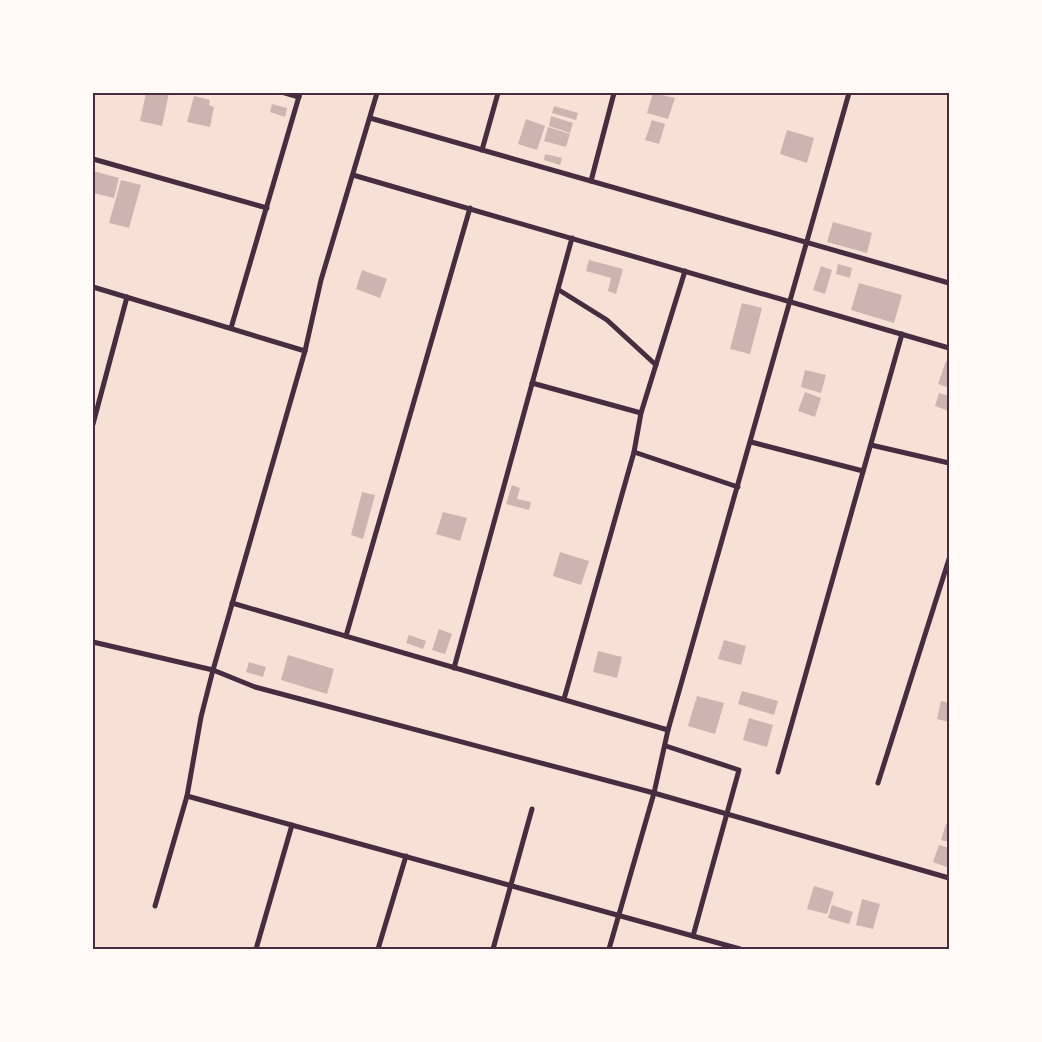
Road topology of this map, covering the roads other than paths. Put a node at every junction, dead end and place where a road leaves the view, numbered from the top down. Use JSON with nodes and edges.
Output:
{"nodes":[{"id":1,"x":285,"y":93,"type":"edge"},
{"id":2,"x":377,"y":93,"type":"edge"},
{"id":3,"x":498,"y":93,"type":"edge"},
{"id":4,"x":614,"y":93,"type":"edge"},
{"id":5,"x":849,"y":93,"type":"edge"},
{"id":6,"x":300,"y":95,"type":"edge"},
{"id":7,"x":370,"y":118,"type":"junction"},
{"id":8,"x":482,"y":150,"type":"junction"},
{"id":9,"x":93,"y":159,"type":"edge"},
{"id":10,"x":354,"y":175,"type":"junction"},
{"id":11,"x":591,"y":181,"type":"junction"},
{"id":12,"x":267,"y":208,"type":"junction"},
{"id":13,"x":470,"y":208,"type":"junction"},
{"id":14,"x":572,"y":238,"type":"junction"},
{"id":15,"x":807,"y":243,"type":"junction"},
{"id":16,"x":685,"y":271,"type":"junction"},
{"id":17,"x":949,"y":283,"type":"edge"},
{"id":18,"x":93,"y":287,"type":"edge"},
{"id":19,"x":559,"y":290,"type":"junction"},
{"id":20,"x":127,"y":297,"type":"junction"},
{"id":21,"x":791,"y":302,"type":"junction"},
{"id":22,"x":231,"y":328,"type":"junction"},
{"id":23,"x":902,"y":334,"type":"junction"},
{"id":24,"x":949,"y":348,"type":"edge"},
{"id":25,"x":305,"y":351,"type":"junction"},
{"id":26,"x":656,"y":365,"type":"junction"},
{"id":27,"x":532,"y":383,"type":"junction"},
{"id":28,"x":641,"y":413,"type":"junction"},
{"id":29,"x":93,"y":424,"type":"edge"},
{"id":30,"x":751,"y":442,"type":"junction"},
{"id":31,"x":871,"y":445,"type":"junction"},
{"id":32,"x":634,"y":452,"type":"junction"},
{"id":33,"x":949,"y":463,"type":"edge"},
{"id":34,"x":863,"y":471,"type":"junction"},
{"id":35,"x":738,"y":487,"type":"junction"},
{"id":36,"x":949,"y":559,"type":"edge"},
{"id":37,"x":232,"y":603,"type":"junction"},
{"id":38,"x":346,"y":636,"type":"junction"},
{"id":39,"x":93,"y":642,"type":"edge"},
{"id":40,"x":454,"y":668,"type":"junction"},
{"id":41,"x":213,"y":670,"type":"junction"},
{"id":42,"x":564,"y":699,"type":"junction"},
{"id":43,"x":668,"y":730,"type":"junction"},
{"id":44,"x":666,"y":746,"type":"junction"},
{"id":45,"x":778,"y":772,"type":"dead end"},
{"id":46,"x":878,"y":783,"type":"dead end"},
{"id":47,"x":654,"y":793,"type":"junction"},
{"id":48,"x":187,"y":796,"type":"junction"},
{"id":49,"x":532,"y":809,"type":"dead end"},
{"id":50,"x":728,"y":815,"type":"junction"},
{"id":51,"x":292,"y":825,"type":"junction"},
{"id":52,"x":406,"y":856,"type":"junction"},
{"id":53,"x":949,"y":878,"type":"edge"},
{"id":54,"x":511,"y":886,"type":"junction"},
{"id":55,"x":155,"y":906,"type":"dead end"},
{"id":56,"x":619,"y":915,"type":"junction"},
{"id":57,"x":693,"y":936,"type":"junction"},
{"id":58,"x":730,"y":948,"type":"edge"},
{"id":59,"x":256,"y":949,"type":"edge"},
{"id":60,"x":378,"y":949,"type":"edge"},
{"id":61,"x":494,"y":949,"type":"edge"},
{"id":62,"x":609,"y":949,"type":"edge"},
{"id":63,"x":740,"y":949,"type":"edge"}],
"edges":[{"from":1,"to":6,"type":"street"},
{"from":2,"to":7,"type":"street"},
{"from":3,"to":8,"type":"street"},
{"from":4,"to":11,"type":"street"},
{"from":5,"to":15,"type":"street"},
{"from":6,"to":12,"type":"street"},
{"from":7,"to":8,"type":"street"},
{"from":7,"to":10,"type":"street"},
{"from":8,"to":11,"type":"street"},
{"from":9,"to":12,"type":"street"},
{"from":10,"to":13,"type":"street"},
{"from":10,"to":25,"type":"street"},
{"from":11,"to":15,"type":"street"},
{"from":12,"to":22,"type":"street"},
{"from":13,"to":14,"type":"street"},
{"from":13,"to":38,"type":"street"},
{"from":14,"to":16,"type":"street"},
{"from":14,"to":19,"type":"street"},
{"from":15,"to":17,"type":"street"},
{"from":15,"to":21,"type":"street"},
{"from":16,"to":21,"type":"street"},
{"from":16,"to":26,"type":"street"},
{"from":18,"to":20,"type":"street"},
{"from":19,"to":26,"type":"street"},
{"from":19,"to":27,"type":"street"},
{"from":20,"to":22,"type":"street"},
{"from":20,"to":29,"type":"street"},
{"from":21,"to":23,"type":"street"},
{"from":21,"to":30,"type":"street"},
{"from":22,"to":25,"type":"street"},
{"from":23,"to":24,"type":"street"},
{"from":23,"to":31,"type":"street"},
{"from":25,"to":37,"type":"street"},
{"from":26,"to":28,"type":"street"},
{"from":27,"to":28,"type":"street"},
{"from":27,"to":40,"type":"street"},
{"from":28,"to":32,"type":"street"},
{"from":30,"to":34,"type":"street"},
{"from":30,"to":35,"type":"street"},
{"from":31,"to":33,"type":"street"},
{"from":31,"to":34,"type":"street"},
{"from":32,"to":35,"type":"street"},
{"from":32,"to":42,"type":"street"},
{"from":34,"to":45,"type":"street"},
{"from":35,"to":43,"type":"street"},
{"from":36,"to":46,"type":"street"},
{"from":37,"to":38,"type":"street"},
{"from":37,"to":41,"type":"street"},
{"from":38,"to":40,"type":"street"},
{"from":39,"to":41,"type":"street"},
{"from":40,"to":42,"type":"street"},
{"from":41,"to":47,"type":"street"},
{"from":41,"to":48,"type":"street"},
{"from":42,"to":43,"type":"street"},
{"from":43,"to":44,"type":"street"},
{"from":44,"to":47,"type":"street"},
{"from":44,"to":50,"type":"street"},
{"from":47,"to":50,"type":"street"},
{"from":47,"to":56,"type":"street"},
{"from":48,"to":51,"type":"street"},
{"from":48,"to":55,"type":"street"},
{"from":49,"to":54,"type":"street"},
{"from":50,"to":53,"type":"street"},
{"from":50,"to":57,"type":"street"},
{"from":51,"to":52,"type":"street"},
{"from":51,"to":59,"type":"street"},
{"from":52,"to":54,"type":"street"},
{"from":52,"to":60,"type":"street"},
{"from":54,"to":56,"type":"street"},
{"from":54,"to":61,"type":"street"},
{"from":56,"to":57,"type":"street"},
{"from":56,"to":62,"type":"street"},
{"from":57,"to":58,"type":"street"},
{"from":58,"to":63,"type":"street"}]}
